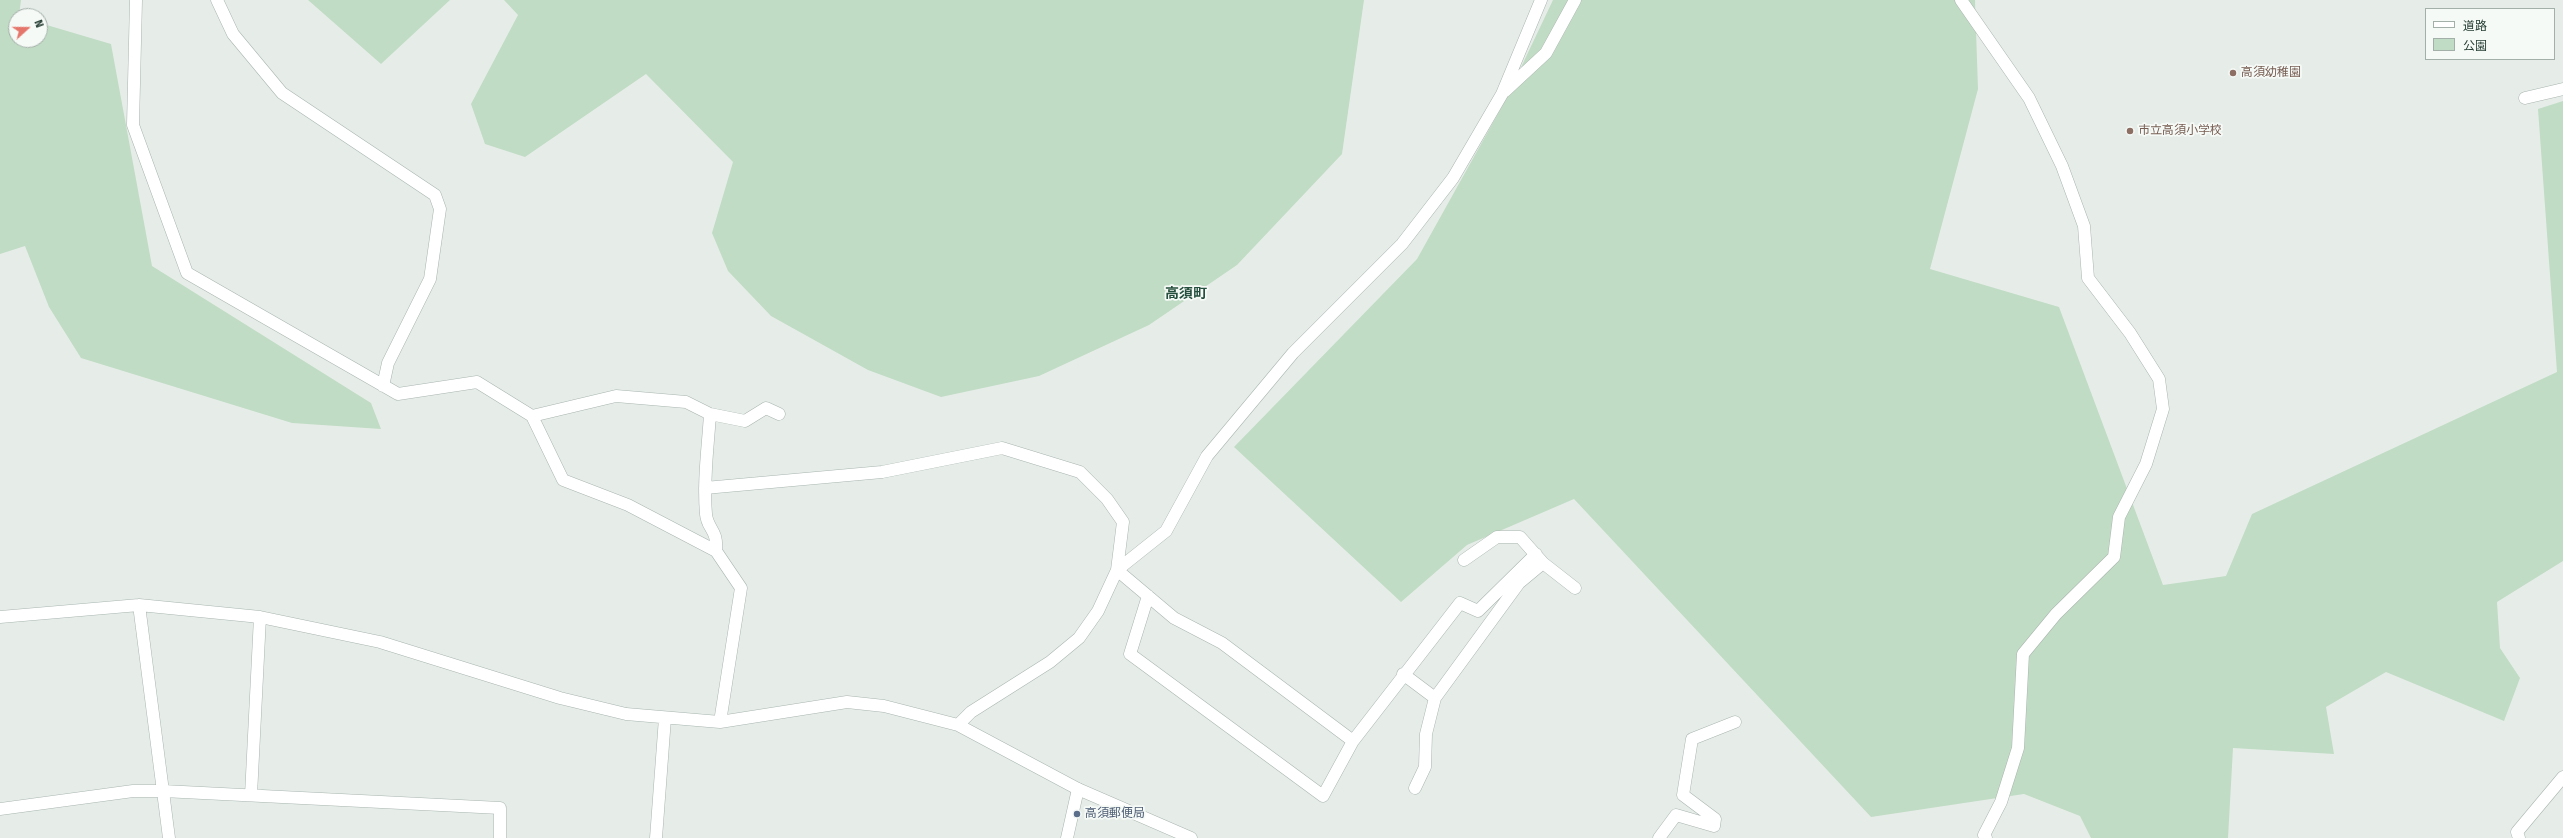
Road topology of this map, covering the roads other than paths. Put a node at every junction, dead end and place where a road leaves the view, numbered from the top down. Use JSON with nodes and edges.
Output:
{"nodes":[{"id":1,"x":136,"y":0,"type":"edge"},
{"id":2,"x":217,"y":0,"type":"edge"},
{"id":3,"x":1541,"y":0,"type":"edge"},
{"id":4,"x":1575,"y":0,"type":"edge"},
{"id":5,"x":1961,"y":0,"type":"edge"},
{"id":6,"x":2563,"y":89,"type":"edge"},
{"id":7,"x":1502,"y":94,"type":"junction"},
{"id":8,"x":2525,"y":98,"type":"dead end"},
{"id":9,"x":383,"y":386,"type":"junction"},
{"id":10,"x":710,"y":414,"type":"junction"},
{"id":11,"x":779,"y":414,"type":"dead end"},
{"id":12,"x":532,"y":416,"type":"junction"},
{"id":13,"x":705,"y":488,"type":"junction"},
{"id":14,"x":716,"y":551,"type":"junction"},
{"id":15,"x":1540,"y":558,"type":"junction"},
{"id":16,"x":1464,"y":560,"type":"dead end"},
{"id":17,"x":1117,"y":570,"type":"junction"},
{"id":18,"x":1575,"y":588,"type":"dead end"},
{"id":19,"x":1148,"y":596,"type":"junction"},
{"id":20,"x":139,"y":605,"type":"junction"},
{"id":21,"x":260,"y":617,"type":"junction"},
{"id":22,"x":0,"y":618,"type":"edge"},
{"id":23,"x":1403,"y":674,"type":"junction"},
{"id":24,"x":1435,"y":698,"type":"junction"},
{"id":25,"x":665,"y":718,"type":"junction"},
{"id":26,"x":720,"y":722,"type":"junction"},
{"id":27,"x":1735,"y":722,"type":"dead end"},
{"id":28,"x":958,"y":724,"type":"junction"},
{"id":29,"x":1353,"y":741,"type":"junction"},
{"id":30,"x":2563,"y":776,"type":"edge"},
{"id":31,"x":1415,"y":788,"type":"dead end"},
{"id":32,"x":1078,"y":789,"type":"junction"},
{"id":33,"x":163,"y":791,"type":"junction"},
{"id":34,"x":252,"y":795,"type":"junction"},
{"id":35,"x":0,"y":809,"type":"edge"},
{"id":36,"x":169,"y":838,"type":"edge"},
{"id":37,"x":500,"y":838,"type":"edge"},
{"id":38,"x":656,"y":838,"type":"edge"},
{"id":39,"x":1067,"y":838,"type":"edge"},
{"id":40,"x":1190,"y":838,"type":"edge"},
{"id":41,"x":1659,"y":838,"type":"edge"},
{"id":42,"x":1986,"y":838,"type":"edge"},
{"id":43,"x":2519,"y":838,"type":"edge"}],
"edges":[{"from":1,"to":9,"type":"street"},
{"from":2,"to":9,"type":"street"},
{"from":3,"to":7,"type":"street"},
{"from":4,"to":7,"type":"street"},
{"from":5,"to":42,"type":"street"},
{"from":6,"to":8,"type":"street"},
{"from":7,"to":17,"type":"street"},
{"from":9,"to":12,"type":"street"},
{"from":10,"to":11,"type":"street"},
{"from":10,"to":12,"type":"street"},
{"from":10,"to":13,"type":"street"},
{"from":12,"to":14,"type":"street"},
{"from":13,"to":14,"type":"street"},
{"from":13,"to":17,"type":"street"},
{"from":14,"to":26,"type":"street"},
{"from":15,"to":16,"type":"street"},
{"from":15,"to":18,"type":"street"},
{"from":15,"to":23,"type":"street"},
{"from":15,"to":24,"type":"street"},
{"from":17,"to":19,"type":"street"},
{"from":17,"to":28,"type":"street"},
{"from":19,"to":29,"type":"street"},
{"from":19,"to":29,"type":"street"},
{"from":20,"to":21,"type":"street"},
{"from":20,"to":22,"type":"street"},
{"from":20,"to":33,"type":"street"},
{"from":21,"to":25,"type":"street"},
{"from":21,"to":34,"type":"street"},
{"from":23,"to":24,"type":"street"},
{"from":23,"to":29,"type":"street"},
{"from":24,"to":31,"type":"street"},
{"from":25,"to":26,"type":"street"},
{"from":25,"to":38,"type":"street"},
{"from":26,"to":28,"type":"street"},
{"from":27,"to":41,"type":"street"},
{"from":28,"to":32,"type":"street"},
{"from":30,"to":43,"type":"street"},
{"from":32,"to":39,"type":"street"},
{"from":32,"to":40,"type":"street"},
{"from":33,"to":34,"type":"street"},
{"from":33,"to":35,"type":"street"},
{"from":33,"to":36,"type":"street"},
{"from":34,"to":37,"type":"street"}]}
